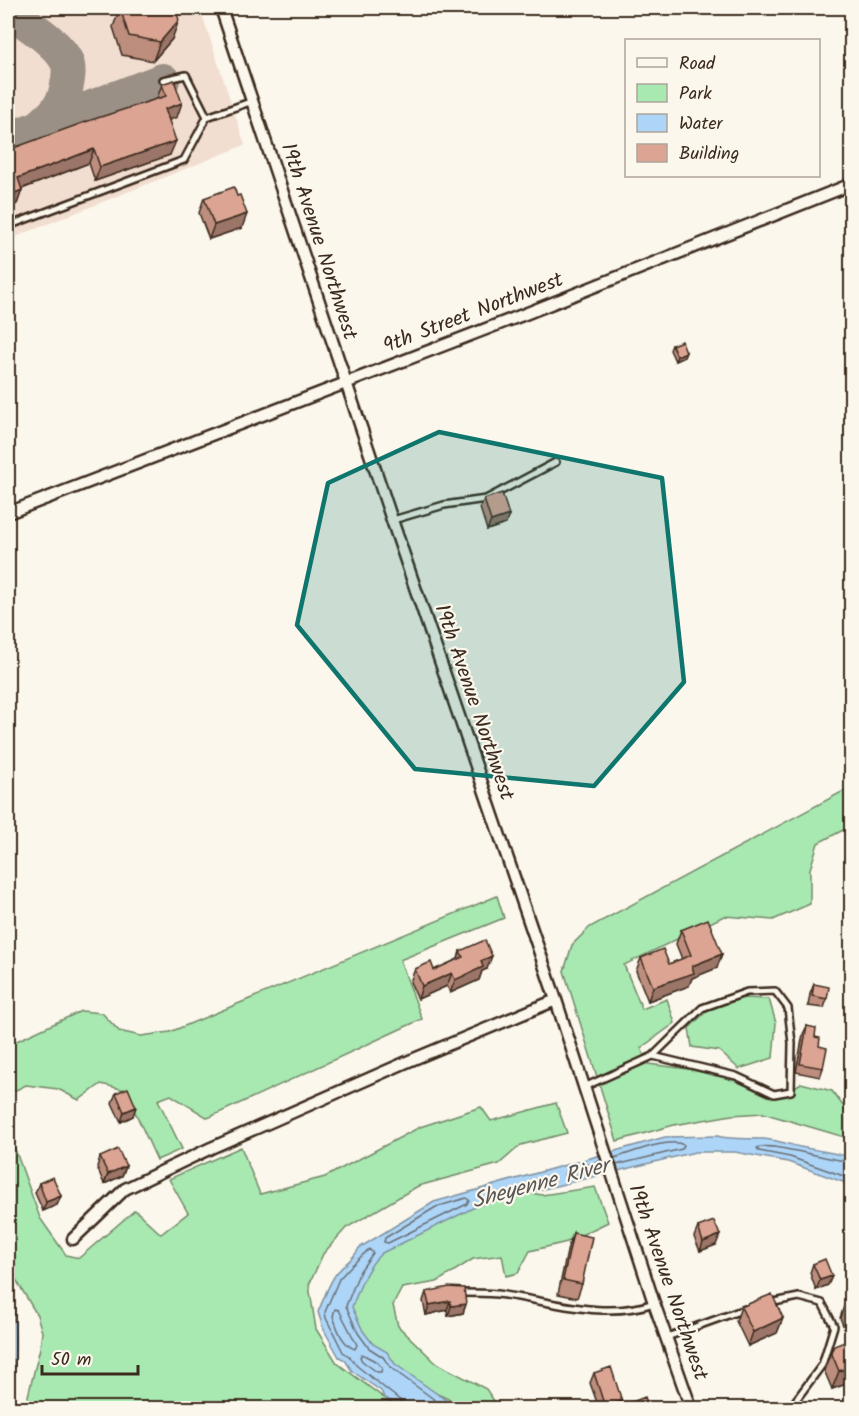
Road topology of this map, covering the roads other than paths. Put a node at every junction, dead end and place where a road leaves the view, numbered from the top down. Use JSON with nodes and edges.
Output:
{"nodes":[{"id":1,"x":221,"y":8,"type":"edge"},
{"id":2,"x":163,"y":80,"type":"dead end"},
{"id":3,"x":253,"y":100,"type":"junction"},
{"id":4,"x":207,"y":117,"type":"junction"},
{"id":5,"x":852,"y":184,"type":"edge"},
{"id":6,"x":8,"y":226,"type":"edge"},
{"id":7,"x":346,"y":383,"type":"junction"},
{"id":8,"x":556,"y":462,"type":"dead end"},
{"id":9,"x":8,"y":513,"type":"edge"},
{"id":10,"x":392,"y":520,"type":"junction"},
{"id":11,"x":556,"y":1000,"type":"junction"},
{"id":12,"x":653,"y":1056,"type":"junction"},
{"id":13,"x":584,"y":1087,"type":"junction"},
{"id":14,"x":73,"y":1239,"type":"dead end"},
{"id":15,"x":457,"y":1293,"type":"edge"},
{"id":16,"x":654,"y":1304,"type":"junction"},
{"id":17,"x":666,"y":1338,"type":"junction"},
{"id":18,"x":691,"y":1408,"type":"edge"},
{"id":19,"x":790,"y":1408,"type":"edge"}],
"edges":[{"from":1,"to":3,"type":"street","name":"19th Avenue Northwest"},
{"from":2,"to":4,"type":"lane"},
{"from":3,"to":4,"type":"lane"},
{"from":3,"to":7,"type":"street","name":"19th Avenue Northwest"},
{"from":4,"to":6,"type":"lane"},
{"from":5,"to":7,"type":"street","name":"9th Street Northwest"},
{"from":7,"to":9,"type":"street","name":"9th Street Northwest"},
{"from":7,"to":10,"type":"street","name":"19th Avenue Northwest"},
{"from":8,"to":10,"type":"lane"},
{"from":10,"to":11,"type":"street","name":"19th Avenue Northwest"},
{"from":11,"to":13,"type":"street","name":"19th Avenue Northwest"},
{"from":11,"to":14,"type":"street"},
{"from":12,"to":12,"type":"lane"},
{"from":12,"to":13,"type":"lane"},
{"from":13,"to":16,"type":"street","name":"19th Avenue Northwest"},
{"from":15,"to":16,"type":"lane"},
{"from":16,"to":17,"type":"street","name":"19th Avenue Northwest"},
{"from":17,"to":18,"type":"street","name":"19th Avenue Northwest"},
{"from":17,"to":19,"type":"lane"}]}
